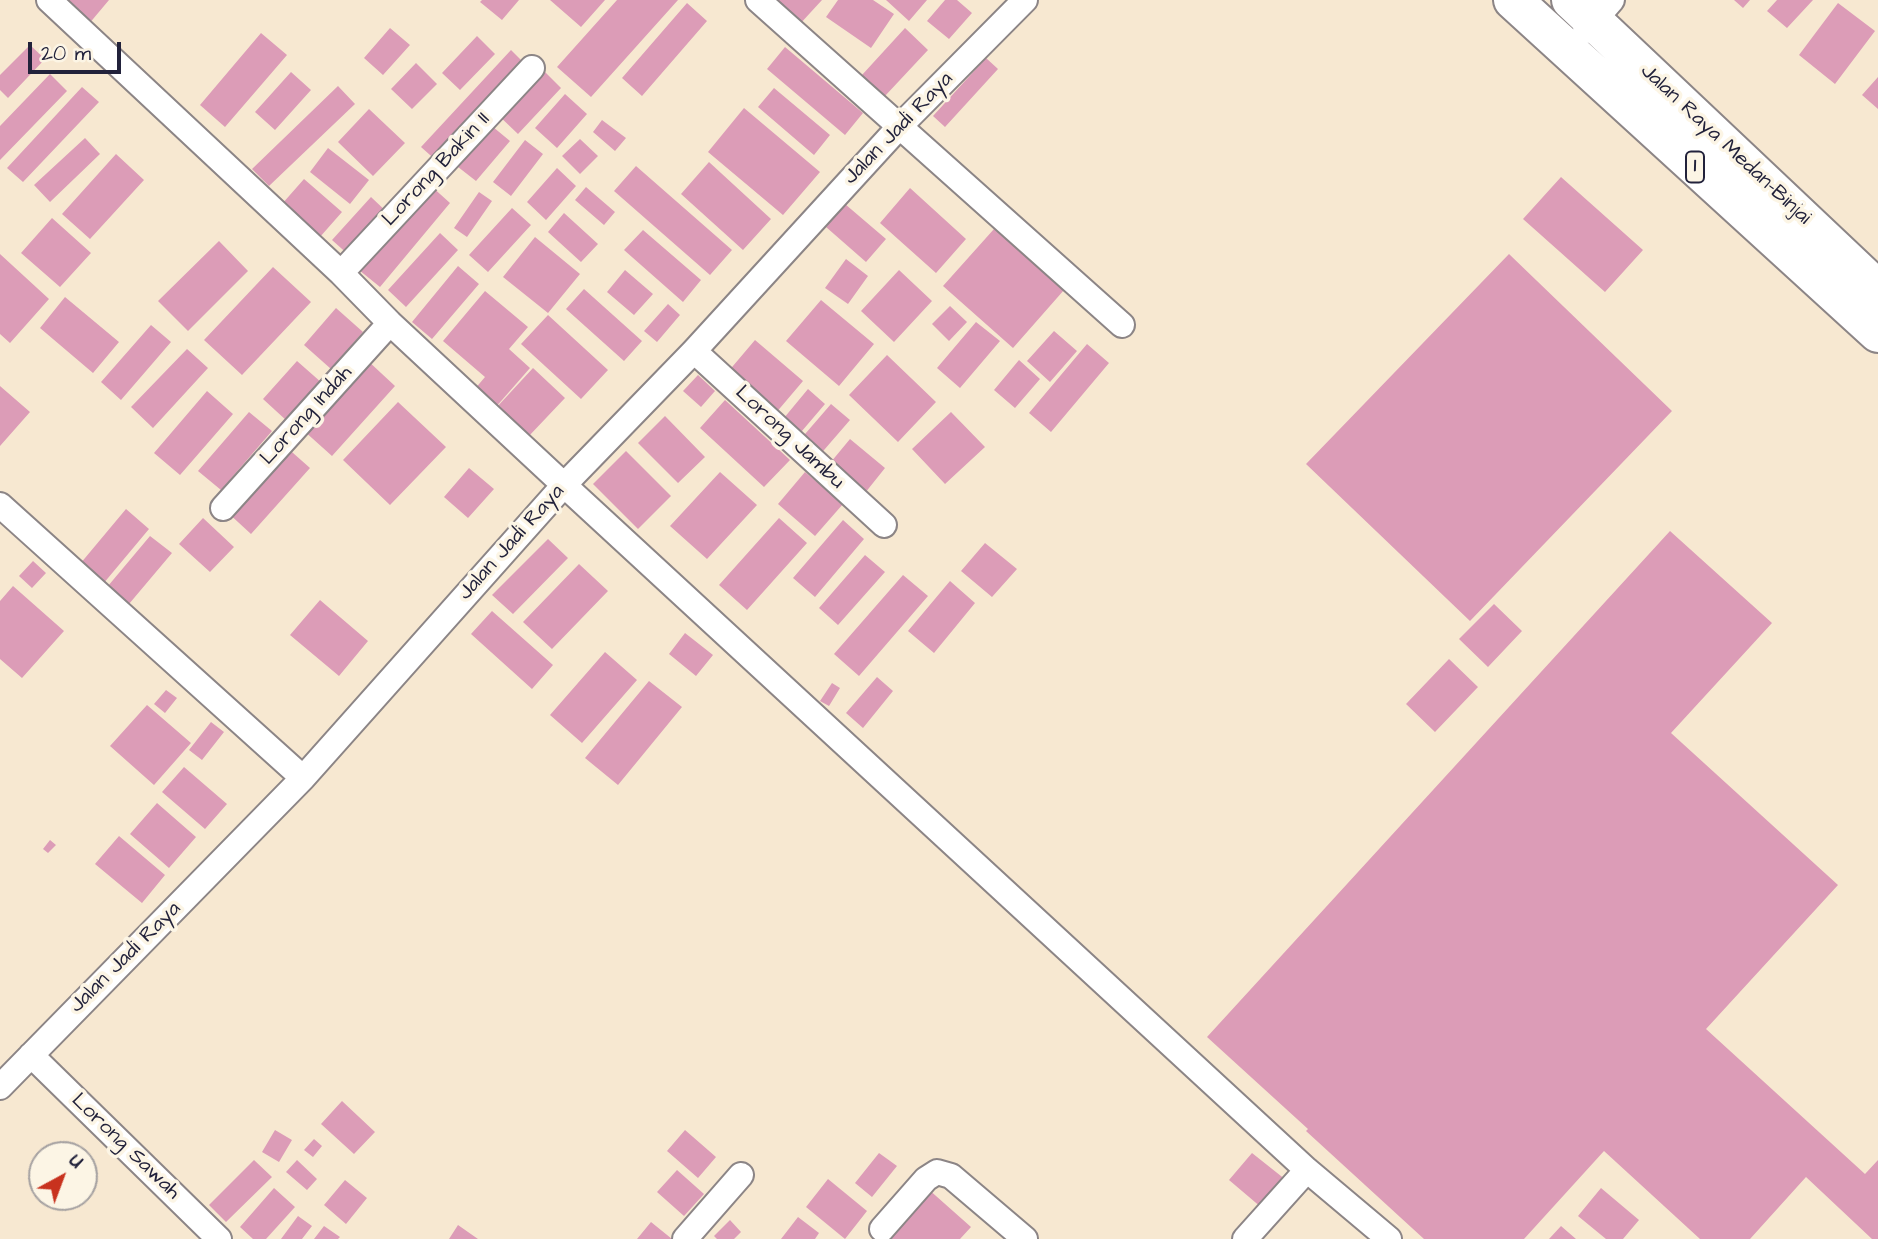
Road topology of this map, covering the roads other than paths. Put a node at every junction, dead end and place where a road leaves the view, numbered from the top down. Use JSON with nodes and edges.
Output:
{"nodes":[{"id":1,"x":49,"y":0,"type":"edge"},
{"id":2,"x":758,"y":0,"type":"edge"},
{"id":3,"x":1025,"y":0,"type":"edge"},
{"id":4,"x":1513,"y":0,"type":"edge"},
{"id":5,"x":1592,"y":7,"type":"edge"},
{"id":6,"x":1568,"y":51,"type":"junction"},
{"id":7,"x":532,"y":68,"type":"dead end"},
{"id":8,"x":900,"y":126,"type":"junction"},
{"id":9,"x":341,"y":273,"type":"junction"},
{"id":10,"x":1878,"y":290,"type":"edge"},
{"id":11,"x":390,"y":323,"type":"junction"},
{"id":12,"x":1122,"y":325,"type":"dead end"},
{"id":13,"x":1878,"y":333,"type":"edge"},
{"id":14,"x":694,"y":351,"type":"junction"},
{"id":15,"x":564,"y":485,"type":"junction"},
{"id":16,"x":0,"y":505,"type":"edge"},
{"id":17,"x":223,"y":508,"type":"dead end"},
{"id":18,"x":884,"y":525,"type":"dead end"},
{"id":19,"x":303,"y":778,"type":"junction"},
{"id":20,"x":31,"y":1055,"type":"junction"},
{"id":21,"x":0,"y":1087,"type":"edge"},
{"id":22,"x":1307,"y":1170,"type":"junction"},
{"id":23,"x":741,"y":1175,"type":"dead end"},
{"id":24,"x":883,"y":1229,"type":"dead end"},
{"id":25,"x":691,"y":1237,"type":"edge"},
{"id":26,"x":219,"y":1239,"type":"edge"},
{"id":27,"x":1025,"y":1239,"type":"edge"},
{"id":28,"x":1245,"y":1239,"type":"edge"},
{"id":29,"x":1389,"y":1239,"type":"edge"}],
"edges":[{"from":1,"to":9,"type":"street"},
{"from":2,"to":8,"type":"street"},
{"from":3,"to":8,"type":"street","name":"Jalan Jadi Raya"},
{"from":4,"to":6,"type":"highway","name":"Jalan Raya Medan-Binjai","number":"1"},
{"from":5,"to":6,"type":"street"},
{"from":5,"to":10,"type":"highway","name":"Jalan Raya Medan-Binjai","number":"1"},
{"from":6,"to":13,"type":"highway","name":"Jalan Raya Medan-Binjai","number":"1"},
{"from":7,"to":9,"type":"street","name":"Lorong Bakin II"},
{"from":8,"to":12,"type":"street"},
{"from":8,"to":14,"type":"street","name":"Jalan Jadi Raya"},
{"from":9,"to":11,"type":"street"},
{"from":11,"to":15,"type":"street"},
{"from":11,"to":17,"type":"street","name":"Lorong Indah"},
{"from":14,"to":15,"type":"street","name":"Jalan Jadi Raya"},
{"from":14,"to":18,"type":"street","name":"Lorong Jambu"},
{"from":15,"to":19,"type":"street","name":"Jalan Jadi Raya"},
{"from":15,"to":22,"type":"street"},
{"from":16,"to":19,"type":"street"},
{"from":19,"to":20,"type":"street","name":"Jalan Jadi Raya"},
{"from":20,"to":21,"type":"street","name":"Jalan Jadi Raya"},
{"from":20,"to":26,"type":"street","name":"Lorong Sawah"},
{"from":22,"to":28,"type":"street"},
{"from":22,"to":29,"type":"street"},
{"from":23,"to":25,"type":"street"},
{"from":24,"to":27,"type":"street"}]}
